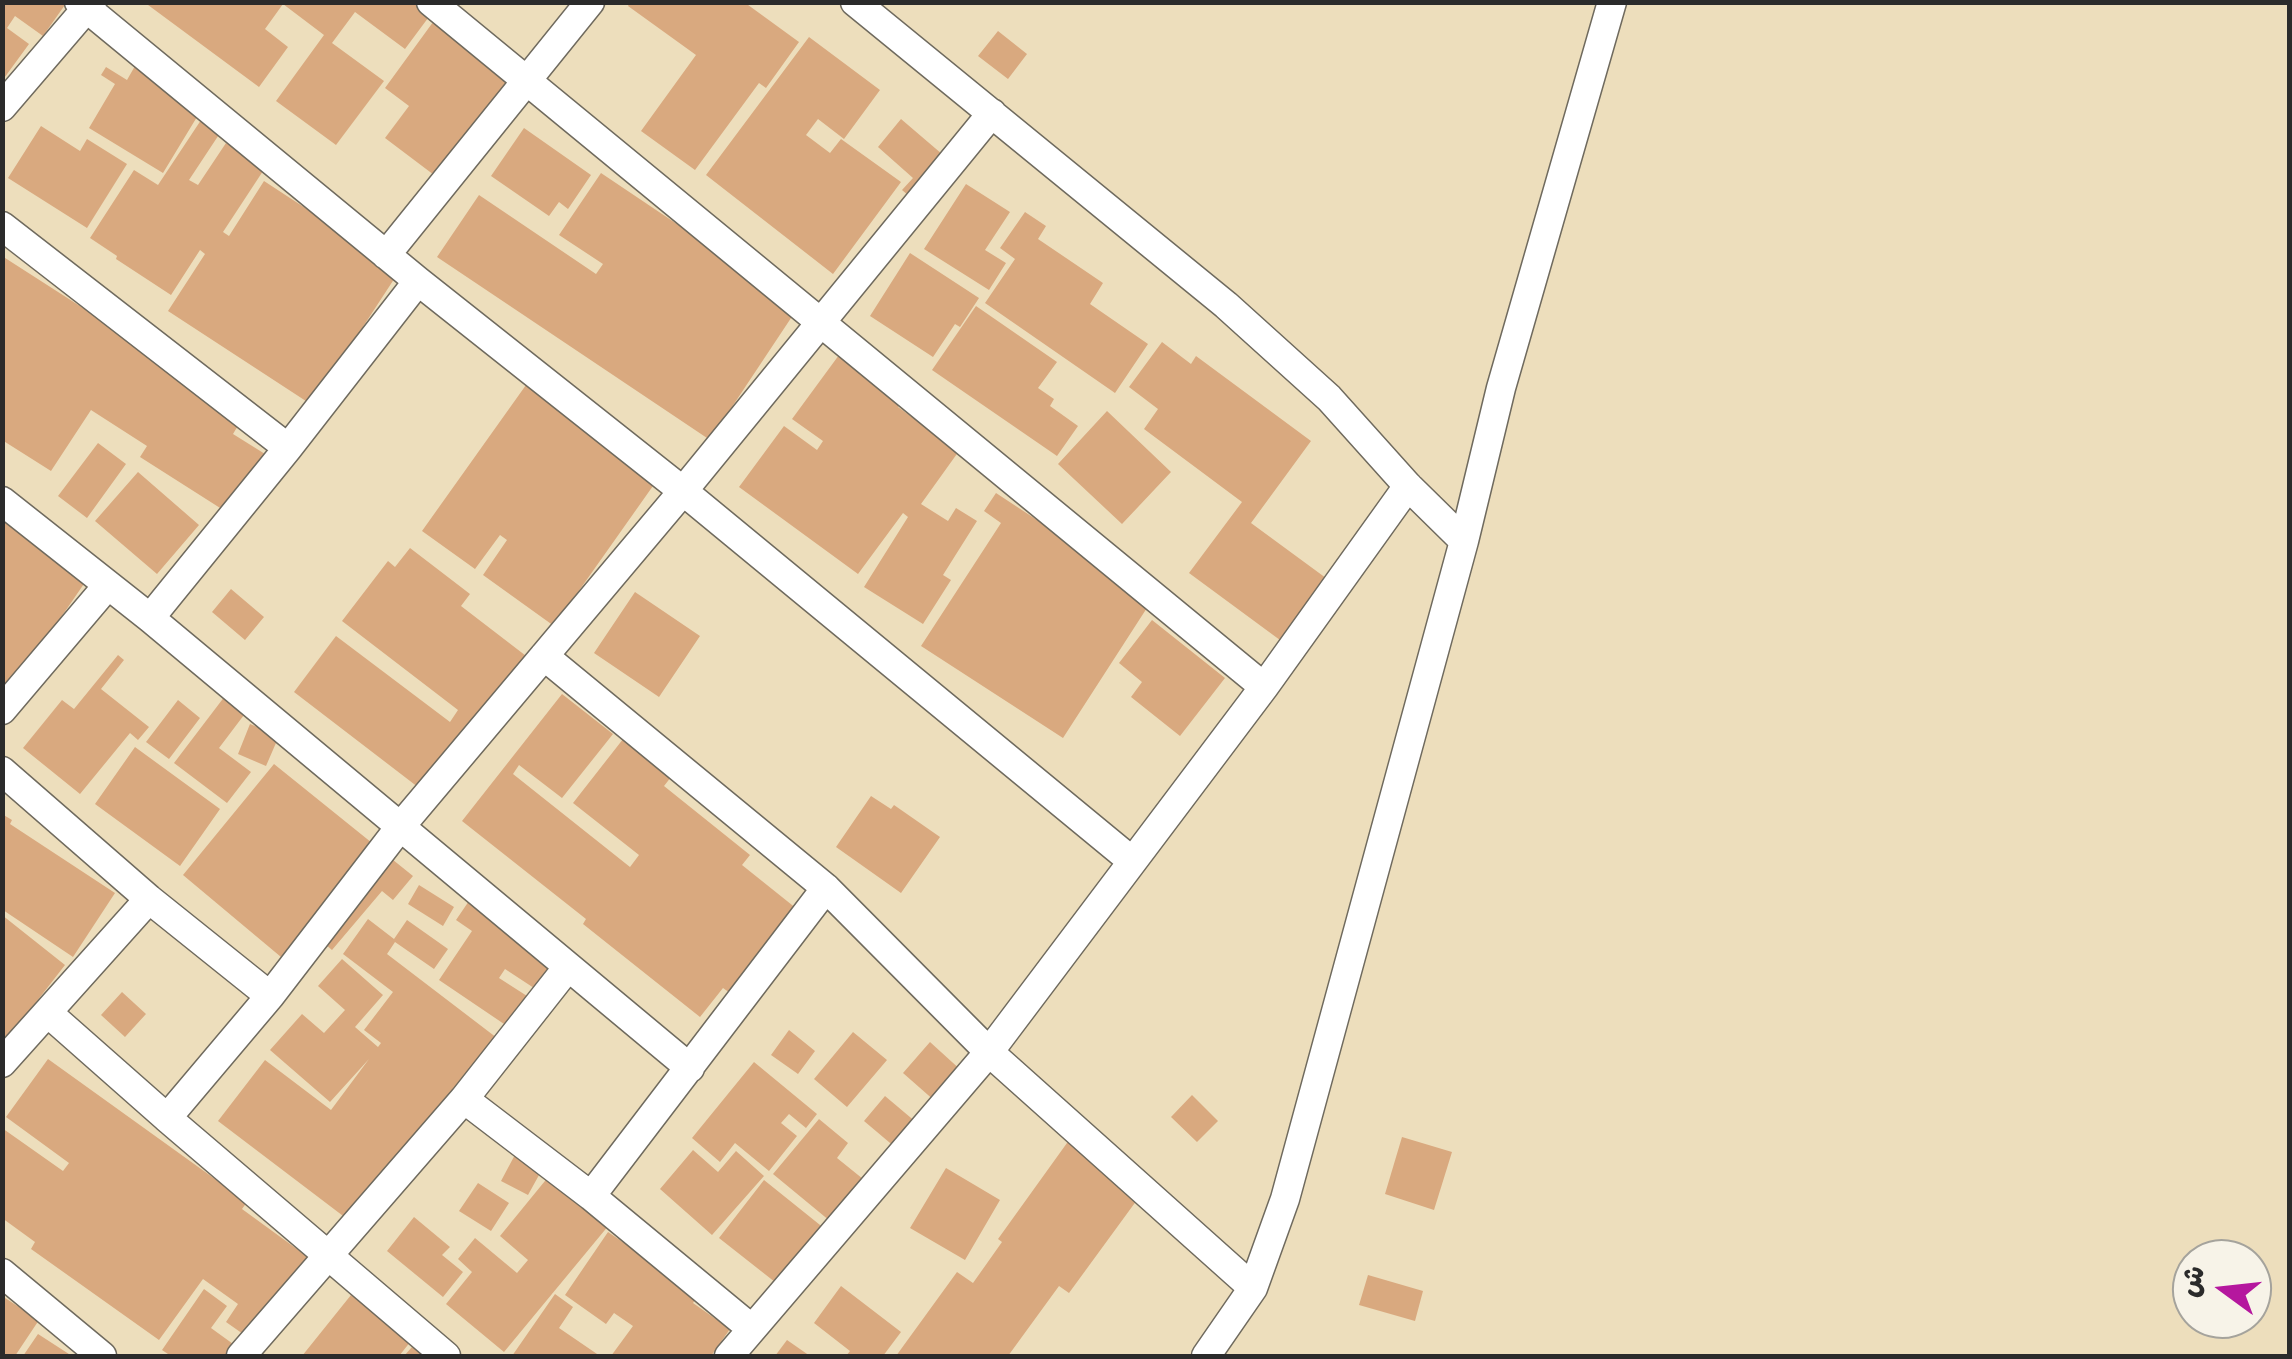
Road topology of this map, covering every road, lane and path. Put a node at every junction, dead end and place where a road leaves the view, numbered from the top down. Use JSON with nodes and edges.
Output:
{"nodes":[{"id":1,"x":430,"y":2,"type":"edge"},
{"id":2,"x":590,"y":2,"type":"edge"},
{"id":3,"x":855,"y":2,"type":"edge"},
{"id":4,"x":1612,"y":2,"type":"edge"},
{"id":5,"x":86,"y":4,"type":"edge"},
{"id":6,"x":526,"y":80,"type":"junction"},
{"id":7,"x":2,"y":107,"type":"edge"},
{"id":8,"x":992,"y":112,"type":"junction"},
{"id":9,"x":2,"y":226,"type":"edge"},
{"id":10,"x":386,"y":255,"type":"junction"},
{"id":11,"x":418,"y":281,"type":"junction"},
{"id":12,"x":819,"y":321,"type":"junction"},
{"id":13,"x":288,"y":448,"type":"junction"},
{"id":14,"x":1408,"y":486,"type":"junction"},
{"id":15,"x":683,"y":491,"type":"junction"},
{"id":16,"x":2,"y":502,"type":"edge"},
{"id":17,"x":1464,"y":541,"type":"junction"},
{"id":18,"x":108,"y":585,"type":"junction"},
{"id":19,"x":150,"y":618,"type":"junction"},
{"id":20,"x":544,"y":656,"type":"junction"},
{"id":21,"x":1264,"y":687,"type":"junction"},
{"id":22,"x":2,"y":710,"type":"edge"},
{"id":23,"x":2,"y":771,"type":"edge"},
{"id":24,"x":400,"y":827,"type":"junction"},
{"id":25,"x":1132,"y":860,"type":"junction"},
{"id":26,"x":826,"y":888,"type":"junction"},
{"id":27,"x":149,"y":899,"type":"junction"},
{"id":28,"x":568,"y":967,"type":"junction"},
{"id":29,"x":270,"y":996,"type":"junction"},
{"id":30,"x":48,"y":1012,"type":"junction"},
{"id":31,"x":989,"y":1052,"type":"junction"},
{"id":32,"x":2,"y":1063,"type":"edge"},
{"id":33,"x":690,"y":1068,"type":"junction"},
{"id":34,"x":464,"y":1100,"type":"junction"},
{"id":35,"x":168,"y":1118,"type":"junction"},
{"id":36,"x":591,"y":1196,"type":"junction"},
{"id":37,"x":328,"y":1258,"type":"junction"},
{"id":38,"x":2,"y":1273,"type":"edge"},
{"id":39,"x":1253,"y":1288,"type":"junction"},
{"id":40,"x":752,"y":1329,"type":"junction"},
{"id":41,"x":102,"y":1356,"type":"edge"},
{"id":42,"x":241,"y":1356,"type":"edge"},
{"id":43,"x":446,"y":1356,"type":"edge"},
{"id":44,"x":728,"y":1356,"type":"edge"},
{"id":45,"x":1206,"y":1356,"type":"edge"}],
"edges":[{"from":1,"to":6,"type":"street"},
{"from":2,"to":6,"type":"street"},
{"from":3,"to":8,"type":"street"},
{"from":4,"to":17,"type":"street"},
{"from":5,"to":7,"type":"street"},
{"from":5,"to":10,"type":"street"},
{"from":6,"to":10,"type":"street"},
{"from":6,"to":12,"type":"street"},
{"from":8,"to":12,"type":"street"},
{"from":8,"to":14,"type":"street"},
{"from":9,"to":13,"type":"street"},
{"from":10,"to":11,"type":"street"},
{"from":11,"to":13,"type":"street"},
{"from":11,"to":15,"type":"street"},
{"from":12,"to":15,"type":"street"},
{"from":12,"to":21,"type":"street"},
{"from":13,"to":19,"type":"street"},
{"from":14,"to":17,"type":"street"},
{"from":14,"to":21,"type":"street"},
{"from":15,"to":20,"type":"street"},
{"from":15,"to":25,"type":"street"},
{"from":16,"to":18,"type":"street"},
{"from":17,"to":39,"type":"street"},
{"from":18,"to":19,"type":"street"},
{"from":18,"to":22,"type":"street"},
{"from":19,"to":24,"type":"street"},
{"from":20,"to":24,"type":"street"},
{"from":20,"to":26,"type":"street"},
{"from":21,"to":25,"type":"street"},
{"from":23,"to":27,"type":"street"},
{"from":24,"to":28,"type":"street"},
{"from":24,"to":29,"type":"street"},
{"from":25,"to":31,"type":"street"},
{"from":26,"to":31,"type":"street"},
{"from":26,"to":33,"type":"street"},
{"from":27,"to":29,"type":"street"},
{"from":27,"to":30,"type":"street"},
{"from":28,"to":33,"type":"street"},
{"from":28,"to":34,"type":"street"},
{"from":29,"to":35,"type":"street"},
{"from":30,"to":32,"type":"street"},
{"from":30,"to":35,"type":"street"},
{"from":31,"to":39,"type":"street"},
{"from":31,"to":40,"type":"street"},
{"from":33,"to":36,"type":"street"},
{"from":34,"to":36,"type":"street"},
{"from":34,"to":37,"type":"street"},
{"from":35,"to":37,"type":"street"},
{"from":36,"to":40,"type":"street"},
{"from":37,"to":42,"type":"street"},
{"from":37,"to":43,"type":"street"},
{"from":38,"to":41,"type":"street"},
{"from":39,"to":45,"type":"street"},
{"from":40,"to":44,"type":"street"}]}
